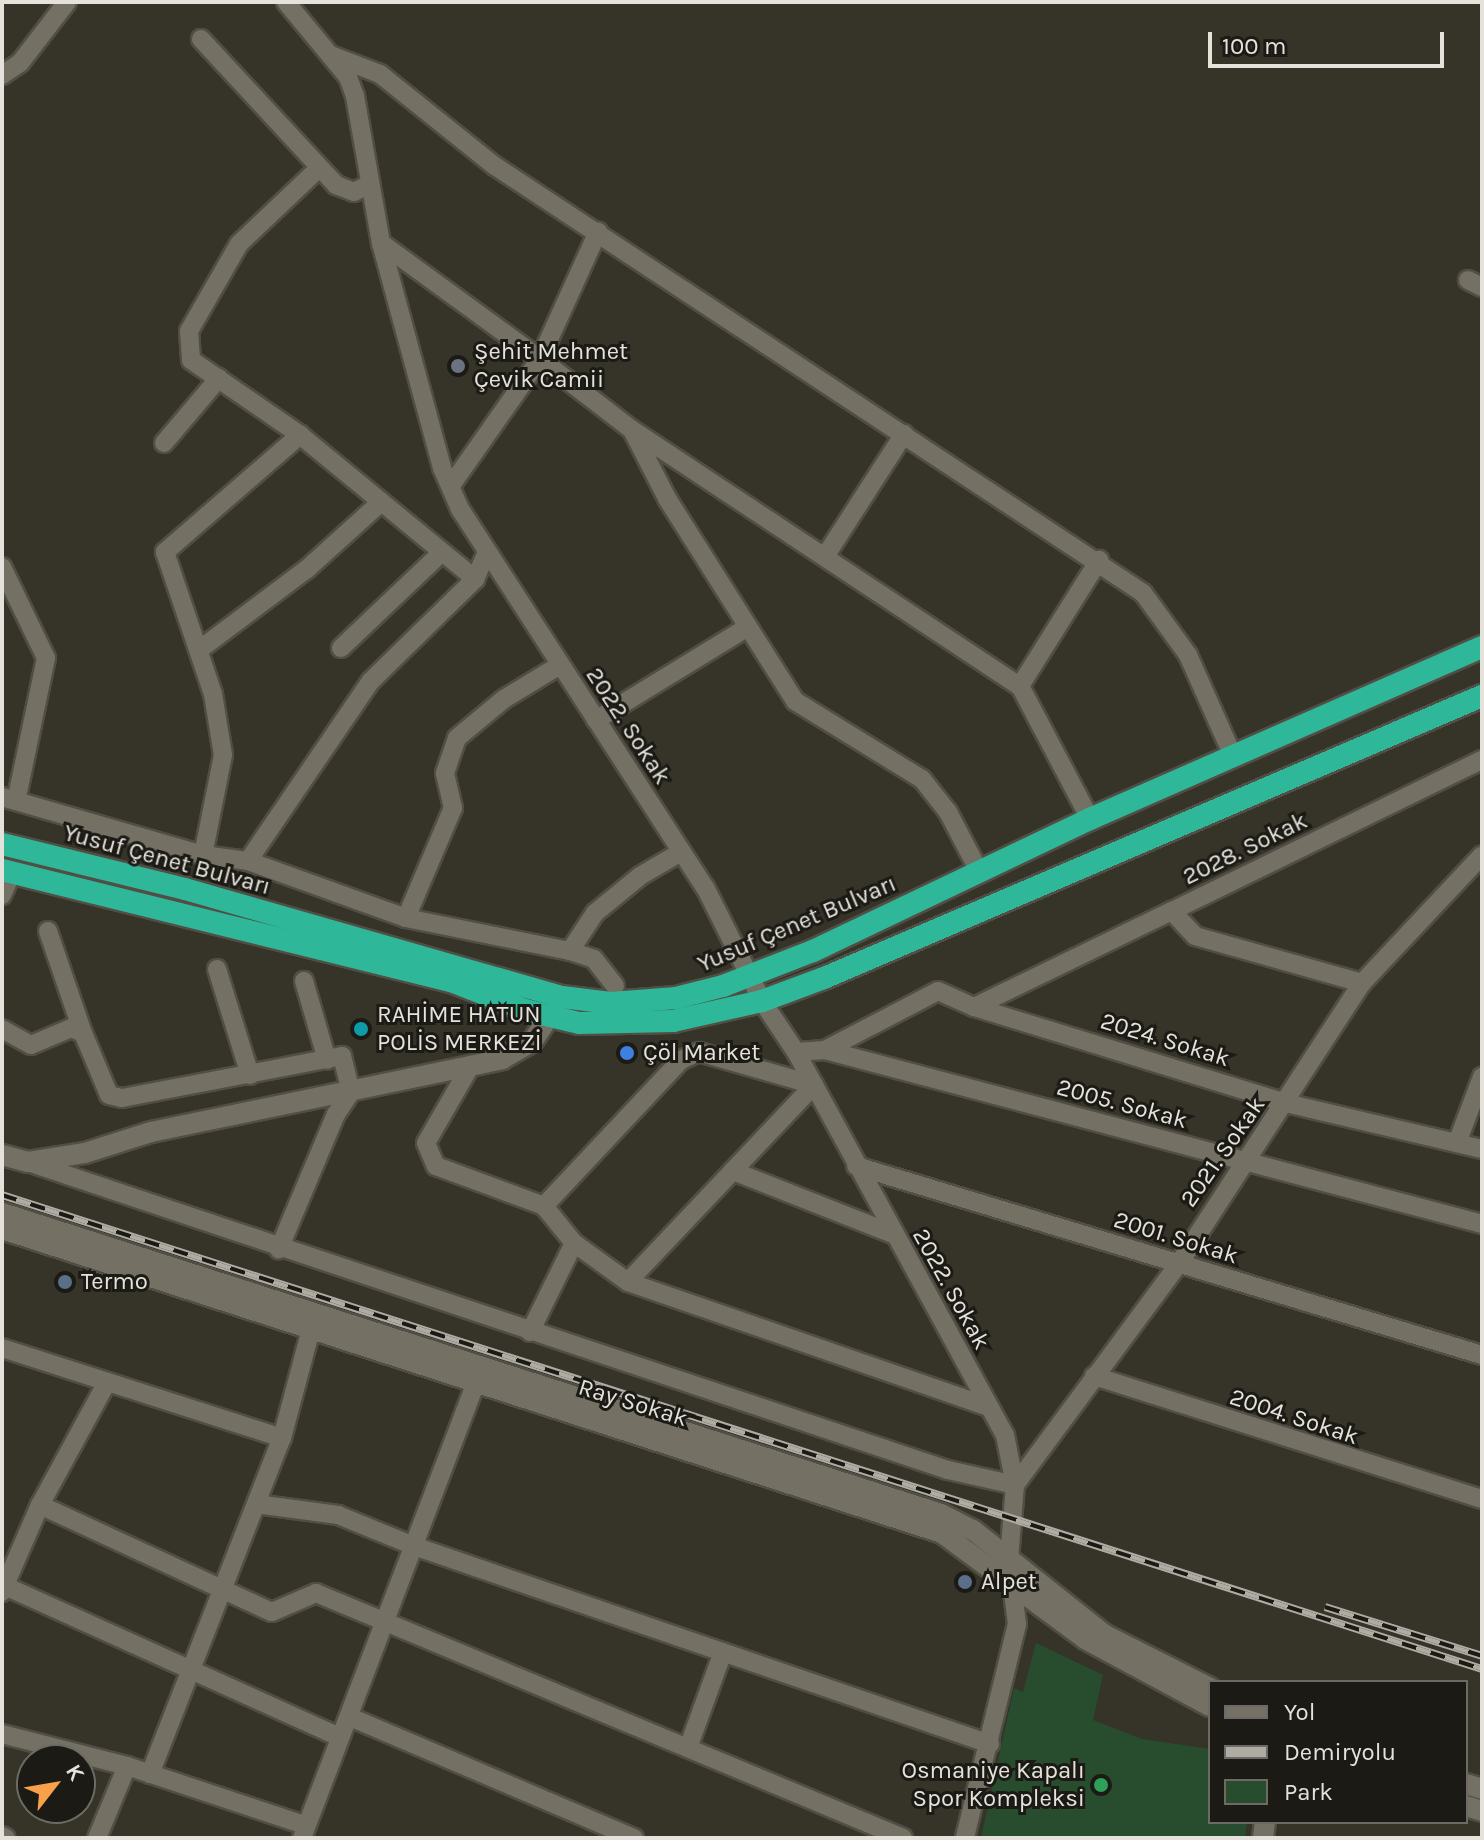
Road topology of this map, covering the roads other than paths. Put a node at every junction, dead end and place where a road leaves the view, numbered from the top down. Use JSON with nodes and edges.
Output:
{"nodes":[{"id":1,"x":67,"y":2,"type":"edge"},
{"id":2,"x":286,"y":2,"type":"edge"},
{"id":3,"x":201,"y":39,"type":"dead end"},
{"id":4,"x":331,"y":55,"type":"junction"},
{"id":5,"x":2,"y":75,"type":"edge"},
{"id":6,"x":318,"y":169,"type":"junction"},
{"id":7,"x":368,"y":185,"type":"junction"},
{"id":8,"x":598,"y":232,"type":"junction"},
{"id":9,"x":381,"y":243,"type":"junction"},
{"id":10,"x":540,"y":359,"type":"junction"},
{"id":11,"x":219,"y":378,"type":"junction"},
{"id":12,"x":631,"y":429,"type":"junction"},
{"id":13,"x":904,"y":434,"type":"junction"},
{"id":14,"x":300,"y":435,"type":"junction"},
{"id":15,"x":164,"y":443,"type":"dead end"},
{"id":16,"x":452,"y":484,"type":"junction"},
{"id":17,"x":380,"y":503,"type":"junction"},
{"id":18,"x":442,"y":552,"type":"junction"},
{"id":19,"x":487,"y":552,"type":"junction"},
{"id":20,"x":826,"y":555,"type":"junction"},
{"id":21,"x":1099,"y":560,"type":"junction"},
{"id":22,"x":2,"y":567,"type":"edge"},
{"id":23,"x":475,"y":579,"type":"junction"},
{"id":24,"x":6,"y":585,"type":"edge"},
{"id":25,"x":748,"y":627,"type":"junction"},
{"id":26,"x":1482,"y":647,"type":"edge"},
{"id":27,"x":341,"y":648,"type":"dead end"},
{"id":28,"x":199,"y":650,"type":"junction"},
{"id":29,"x":560,"y":665,"type":"junction"},
{"id":30,"x":1020,"y":686,"type":"junction"},
{"id":31,"x":1482,"y":696,"type":"edge"},
{"id":32,"x":596,"y":720,"type":"junction"},
{"id":33,"x":1233,"y":756,"type":"junction"},
{"id":34,"x":1482,"y":760,"type":"edge"},
{"id":35,"x":9,"y":799,"type":"edge"},
{"id":36,"x":1090,"y":819,"type":"junction"},
{"id":37,"x":2,"y":844,"type":"edge"},
{"id":38,"x":681,"y":852,"type":"junction"},
{"id":39,"x":203,"y":855,"type":"junction"},
{"id":40,"x":1482,"y":855,"type":"edge"},
{"id":41,"x":248,"y":861,"type":"junction"},
{"id":42,"x":7,"y":872,"type":"edge"},
{"id":43,"x":980,"y":873,"type":"junction"},
{"id":44,"x":2,"y":895,"type":"edge"},
{"id":45,"x":1172,"y":911,"type":"junction"},
{"id":46,"x":406,"y":918,"type":"junction"},
{"id":47,"x":48,"y":931,"type":"dead end"},
{"id":48,"x":570,"y":951,"type":"junction"},
{"id":49,"x":217,"y":969,"type":"dead end"},
{"id":50,"x":752,"y":976,"type":"junction"},
{"id":51,"x":304,"y":981,"type":"dead end"},
{"id":52,"x":1362,"y":983,"type":"junction"},
{"id":53,"x":615,"y":986,"type":"dead end"},
{"id":54,"x":762,"y":1001,"type":"junction"},
{"id":55,"x":557,"y":1007,"type":"junction"},
{"id":56,"x":974,"y":1007,"type":"junction"},
{"id":57,"x":2,"y":1029,"type":"edge"},
{"id":58,"x":83,"y":1033,"type":"junction"},
{"id":59,"x":825,"y":1050,"type":"junction"},
{"id":60,"x":796,"y":1052,"type":"junction"},
{"id":61,"x":327,"y":1060,"type":"junction"},
{"id":62,"x":471,"y":1065,"type":"junction"},
{"id":63,"x":250,"y":1075,"type":"junction"},
{"id":64,"x":1482,"y":1077,"type":"edge"},
{"id":65,"x":814,"y":1085,"type":"junction"},
{"id":66,"x":351,"y":1092,"type":"junction"},
{"id":67,"x":1286,"y":1103,"type":"junction"},
{"id":68,"x":1457,"y":1143,"type":"junction"},
{"id":69,"x":1482,"y":1149,"type":"edge"},
{"id":70,"x":2,"y":1155,"type":"edge"},
{"id":71,"x":1242,"y":1160,"type":"junction"},
{"id":72,"x":28,"y":1162,"type":"junction"},
{"id":73,"x":856,"y":1166,"type":"junction"},
{"id":74,"x":733,"y":1171,"type":"junction"},
{"id":75,"x":544,"y":1206,"type":"junction"},
{"id":76,"x":2,"y":1213,"type":"edge"},
{"id":77,"x":1482,"y":1224,"type":"edge"},
{"id":78,"x":2,"y":1229,"type":"edge"},
{"id":79,"x":893,"y":1234,"type":"junction"},
{"id":80,"x":574,"y":1243,"type":"junction"},
{"id":81,"x":279,"y":1249,"type":"junction"},
{"id":82,"x":1178,"y":1265,"type":"junction"},
{"id":83,"x":628,"y":1282,"type":"junction"},
{"id":84,"x":311,"y":1329,"type":"junction"},
{"id":85,"x":530,"y":1332,"type":"junction"},
{"id":86,"x":2,"y":1348,"type":"edge"},
{"id":87,"x":1482,"y":1355,"type":"edge"},
{"id":88,"x":1094,"y":1376,"type":"junction"},
{"id":89,"x":107,"y":1382,"type":"junction"},
{"id":90,"x":476,"y":1382,"type":"junction"},
{"id":91,"x":988,"y":1407,"type":"junction"},
{"id":92,"x":282,"y":1438,"type":"junction"},
{"id":93,"x":1015,"y":1485,"type":"junction"},
{"id":94,"x":1482,"y":1499,"type":"edge"},
{"id":95,"x":256,"y":1504,"type":"junction"},
{"id":96,"x":40,"y":1505,"type":"junction"},
{"id":97,"x":414,"y":1546,"type":"junction"},
{"id":98,"x":1009,"y":1560,"type":"junction"},
{"id":99,"x":1012,"y":1581,"type":"junction"},
{"id":100,"x":221,"y":1586,"type":"junction"},
{"id":101,"x":4,"y":1589,"type":"edge"},
{"id":102,"x":382,"y":1623,"type":"junction"},
{"id":103,"x":723,"y":1652,"type":"junction"},
{"id":104,"x":191,"y":1671,"type":"junction"},
{"id":105,"x":1208,"y":1687,"type":"edge"},
{"id":106,"x":1208,"y":1705,"type":"edge"},
{"id":107,"x":350,"y":1717,"type":"junction"},
{"id":108,"x":2,"y":1734,"type":"edge"},
{"id":109,"x":340,"y":1737,"type":"junction"},
{"id":110,"x":990,"y":1744,"type":"junction"},
{"id":111,"x":688,"y":1748,"type":"junction"},
{"id":112,"x":127,"y":1766,"type":"junction"},
{"id":113,"x":150,"y":1774,"type":"junction"},
{"id":114,"x":303,"y":1832,"type":"edge"},
{"id":115,"x":97,"y":1838,"type":"edge"},
{"id":116,"x":634,"y":1838,"type":"edge"},
{"id":117,"x":903,"y":1838,"type":"edge"},
{"id":118,"x":965,"y":1838,"type":"edge"}],
"edges":[{"from":1,"to":5,"type":"street"},
{"from":2,"to":4,"type":"street","name":"2022. Sokak"},
{"from":3,"to":6,"type":"street"},
{"from":4,"to":7,"type":"street","name":"2022. Sokak"},
{"from":4,"to":8,"type":"street"},
{"from":6,"to":7,"type":"street"},
{"from":6,"to":11,"type":"street"},
{"from":7,"to":9,"type":"street","name":"2022. Sokak"},
{"from":8,"to":10,"type":"street"},
{"from":8,"to":13,"type":"street"},
{"from":9,"to":10,"type":"street"},
{"from":9,"to":16,"type":"street","name":"2022. Sokak"},
{"from":10,"to":12,"type":"street"},
{"from":10,"to":16,"type":"street"},
{"from":11,"to":14,"type":"street"},
{"from":11,"to":15,"type":"street"},
{"from":12,"to":20,"type":"street"},
{"from":12,"to":25,"type":"street"},
{"from":13,"to":20,"type":"street"},
{"from":13,"to":21,"type":"street"},
{"from":14,"to":17,"type":"street"},
{"from":14,"to":28,"type":"street"},
{"from":16,"to":19,"type":"street","name":"2022. Sokak"},
{"from":17,"to":18,"type":"street"},
{"from":17,"to":28,"type":"street"},
{"from":18,"to":23,"type":"street"},
{"from":18,"to":27,"type":"street"},
{"from":19,"to":23,"type":"street"},
{"from":19,"to":29,"type":"street","name":"2022. Sokak"},
{"from":20,"to":30,"type":"street"},
{"from":21,"to":30,"type":"street"},
{"from":21,"to":33,"type":"street"},
{"from":22,"to":24,"type":"street"},
{"from":23,"to":41,"type":"street"},
{"from":24,"to":35,"type":"street"},
{"from":25,"to":32,"type":"street"},
{"from":25,"to":43,"type":"street"},
{"from":26,"to":33,"type":"highway","name":"Yusuf Çenet Bulvarı"},
{"from":28,"to":39,"type":"street"},
{"from":29,"to":32,"type":"street","name":"2022. Sokak"},
{"from":29,"to":46,"type":"street"},
{"from":30,"to":36,"type":"street"},
{"from":31,"to":54,"type":"highway","name":"Yusuf Çenet Bulvarı"},
{"from":32,"to":38,"type":"street","name":"2022. Sokak"},
{"from":33,"to":36,"type":"highway","name":"Yusuf Çenet Bulvarı"},
{"from":34,"to":45,"type":"street","name":"2028. Sokak"},
{"from":35,"to":39,"type":"street"},
{"from":36,"to":43,"type":"highway","name":"Yusuf Çenet Bulvarı"},
{"from":37,"to":55,"type":"highway","name":"Yusuf Çenet Bulvarı"},
{"from":38,"to":48,"type":"street"},
{"from":38,"to":50,"type":"street","name":"2022. Sokak"},
{"from":39,"to":41,"type":"street"},
{"from":40,"to":52,"type":"street","name":"2021. Sokak"},
{"from":41,"to":46,"type":"street"},
{"from":42,"to":44,"type":"street"},
{"from":42,"to":55,"type":"highway","name":"Yusuf Çenet Bulvarı"},
{"from":43,"to":50,"type":"highway","name":"Yusuf Çenet Bulvarı"},
{"from":45,"to":52,"type":"street","name":"2028. Sokak"},
{"from":45,"to":56,"type":"street"},
{"from":46,"to":48,"type":"street"},
{"from":47,"to":58,"type":"street"},
{"from":48,"to":53,"type":"street"},
{"from":49,"to":63,"type":"street"},
{"from":50,"to":54,"type":"street","name":"2022. Sokak"},
{"from":50,"to":55,"type":"highway","name":"Yusuf Çenet Bulvarı"},
{"from":51,"to":61,"type":"street"},
{"from":52,"to":67,"type":"street","name":"2021. Sokak"},
{"from":54,"to":55,"type":"highway","name":"Yusuf Çenet Bulvarı"},
{"from":54,"to":60,"type":"street","name":"2022. Sokak"},
{"from":55,"to":62,"type":"street"},
{"from":56,"to":59,"type":"street","name":"2024. Sokak"},
{"from":56,"to":67,"type":"street","name":"2024. Sokak"},
{"from":57,"to":58,"type":"street"},
{"from":58,"to":63,"type":"street"},
{"from":59,"to":60,"type":"street","name":"2005. Sokak"},
{"from":59,"to":71,"type":"street","name":"2005. Sokak"},
{"from":60,"to":65,"type":"street","name":"2022. Sokak"},
{"from":61,"to":63,"type":"street"},
{"from":61,"to":66,"type":"street"},
{"from":62,"to":66,"type":"street"},
{"from":62,"to":75,"type":"street"},
{"from":64,"to":68,"type":"street"},
{"from":65,"to":73,"type":"street","name":"2022. Sokak"},
{"from":65,"to":74,"type":"street"},
{"from":65,"to":75,"type":"street"},
{"from":66,"to":72,"type":"street"},
{"from":66,"to":81,"type":"street"},
{"from":67,"to":68,"type":"street","name":"2024. Sokak"},
{"from":67,"to":71,"type":"street","name":"2021. Sokak"},
{"from":68,"to":69,"type":"street","name":"2024. Sokak"},
{"from":70,"to":72,"type":"street"},
{"from":71,"to":77,"type":"street","name":"2005. Sokak"},
{"from":71,"to":82,"type":"street","name":"2021. Sokak"},
{"from":72,"to":81,"type":"street"},
{"from":73,"to":79,"type":"street","name":"2022. Sokak"},
{"from":73,"to":82,"type":"street","name":"2001. Sokak"},
{"from":74,"to":79,"type":"street"},
{"from":74,"to":83,"type":"street"},
{"from":75,"to":80,"type":"street"},
{"from":76,"to":98,"type":"street"},
{"from":78,"to":84,"type":"street","name":"Ray Sokak"},
{"from":79,"to":91,"type":"street","name":"2022. Sokak"},
{"from":80,"to":83,"type":"street"},
{"from":80,"to":85,"type":"street"},
{"from":81,"to":85,"type":"street"},
{"from":82,"to":87,"type":"street","name":"2001. Sokak"},
{"from":82,"to":88,"type":"street","name":"2021. Sokak"},
{"from":83,"to":91,"type":"street"},
{"from":84,"to":90,"type":"street","name":"Ray Sokak"},
{"from":84,"to":92,"type":"street"},
{"from":85,"to":93,"type":"street"},
{"from":86,"to":89,"type":"street"},
{"from":88,"to":93,"type":"street","name":"2021. Sokak"},
{"from":88,"to":94,"type":"street","name":"2004. Sokak"},
{"from":89,"to":92,"type":"street"},
{"from":89,"to":96,"type":"street"},
{"from":90,"to":97,"type":"street"},
{"from":90,"to":99,"type":"street","name":"Ray Sokak"},
{"from":91,"to":93,"type":"street","name":"2022. Sokak"},
{"from":92,"to":95,"type":"street"},
{"from":93,"to":98,"type":"street"},
{"from":95,"to":97,"type":"street"},
{"from":95,"to":100,"type":"street"},
{"from":96,"to":100,"type":"street"},
{"from":96,"to":101,"type":"street"},
{"from":97,"to":102,"type":"street"},
{"from":97,"to":103,"type":"street"},
{"from":98,"to":99,"type":"street"},
{"from":98,"to":105,"type":"street"},
{"from":99,"to":106,"type":"street","name":"Ray Sokak"},
{"from":99,"to":110,"type":"street"},
{"from":100,"to":102,"type":"street"},
{"from":100,"to":104,"type":"street"},
{"from":101,"to":104,"type":"street"},
{"from":102,"to":107,"type":"street"},
{"from":102,"to":111,"type":"street"},
{"from":103,"to":110,"type":"street"},
{"from":103,"to":111,"type":"street"},
{"from":104,"to":109,"type":"street"},
{"from":104,"to":113,"type":"street"},
{"from":107,"to":109,"type":"street"},
{"from":107,"to":116,"type":"street"},
{"from":108,"to":112,"type":"street"},
{"from":109,"to":114,"type":"street"},
{"from":110,"to":118,"type":"street"},
{"from":111,"to":117,"type":"street"},
{"from":112,"to":113,"type":"street"},
{"from":112,"to":115,"type":"street"},
{"from":113,"to":114,"type":"street"}]}
